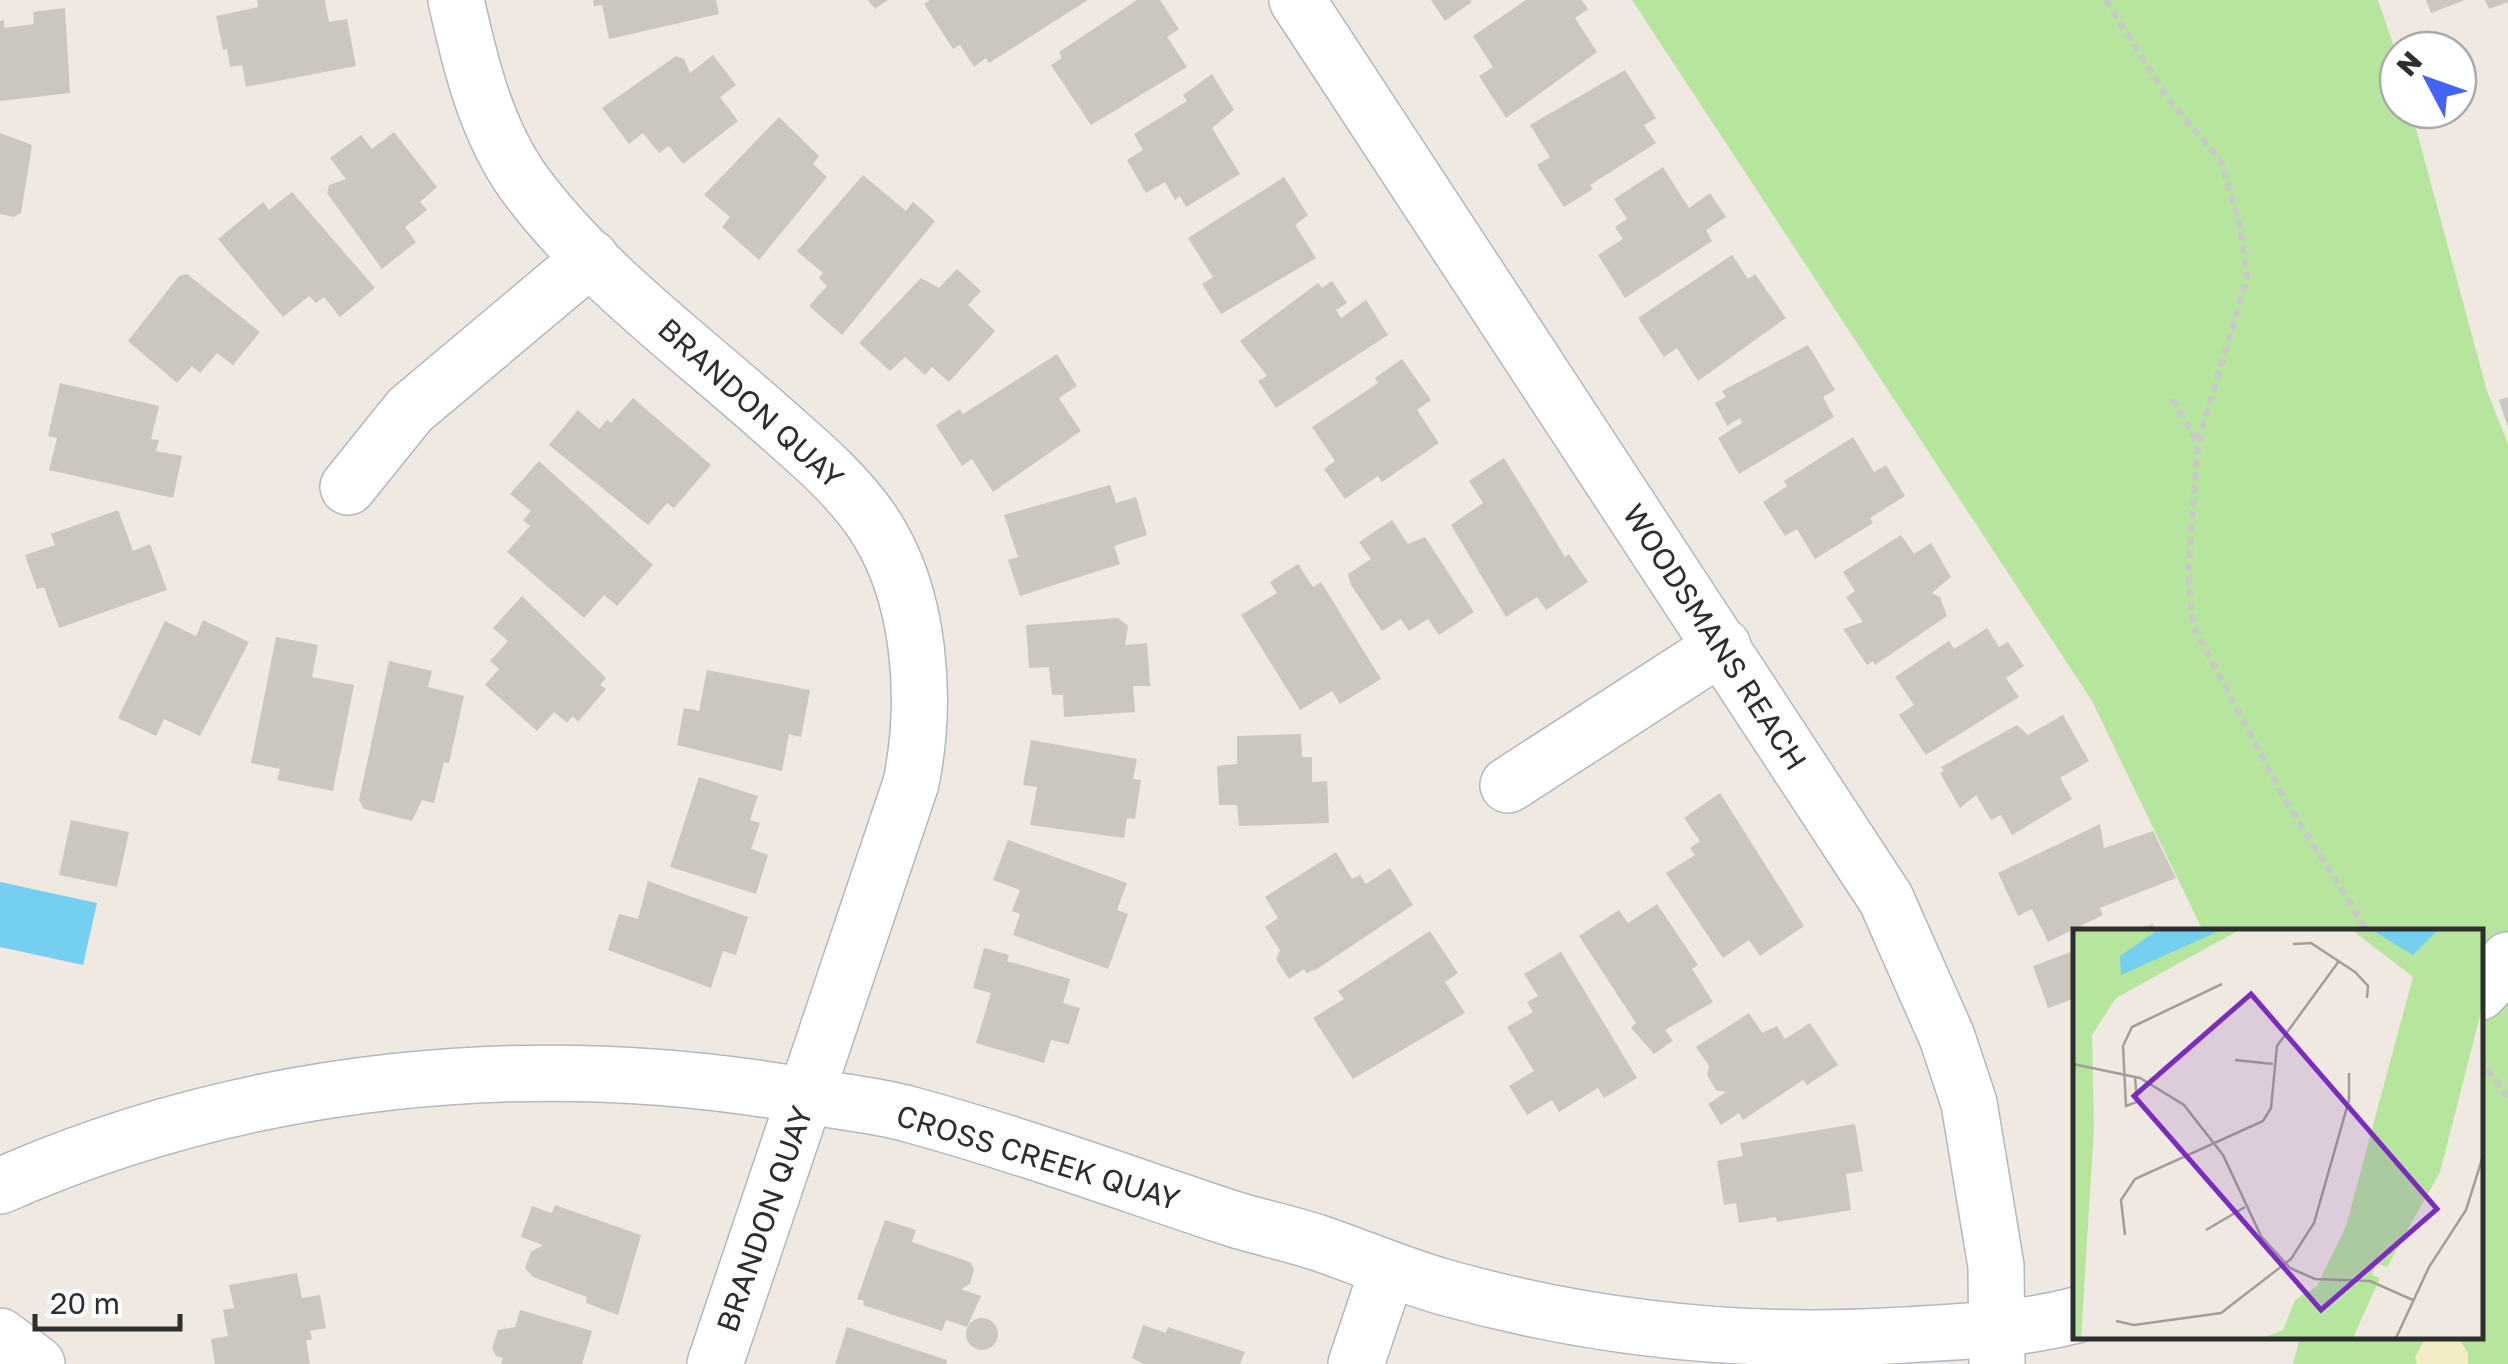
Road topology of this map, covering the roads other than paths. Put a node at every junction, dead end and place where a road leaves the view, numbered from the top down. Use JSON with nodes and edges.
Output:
{"nodes":[{"id":1,"x":456,"y":0,"type":"edge"},
{"id":2,"x":1297,"y":0,"type":"edge"},
{"id":3,"x":591,"y":258,"type":"junction"},
{"id":4,"x":348,"y":487,"type":"dead end"},
{"id":5,"x":1723,"y":646,"type":"junction"},
{"id":6,"x":1508,"y":785,"type":"dead end"},
{"id":7,"x":2508,"y":960,"type":"edge"},
{"id":8,"x":2483,"y":989,"type":"edge"},
{"id":9,"x":805,"y":1095,"type":"junction"},
{"id":10,"x":0,"y":1186,"type":"edge"},
{"id":11,"x":1388,"y":1269,"type":"junction"},
{"id":12,"x":2073,"y":1316,"type":"edge"},
{"id":13,"x":0,"y":1336,"type":"edge"},
{"id":14,"x":1996,"y":1346,"type":"edge"},
{"id":15,"x":37,"y":1364,"type":"edge"},
{"id":16,"x":715,"y":1364,"type":"edge"},
{"id":17,"x":1356,"y":1364,"type":"edge"}],
"edges":[{"from":1,"to":3,"type":"street","name":"BRANDON QUAY"},
{"from":2,"to":5,"type":"street","name":"WOODSMANS REACH"},
{"from":3,"to":4,"type":"street"},
{"from":3,"to":9,"type":"street","name":"BRANDON QUAY"},
{"from":5,"to":6,"type":"street"},
{"from":5,"to":14,"type":"street","name":"WOODSMANS REACH"},
{"from":7,"to":8,"type":"street"},
{"from":9,"to":10,"type":"street","name":"CROSS CREEK QUAY"},
{"from":9,"to":11,"type":"street","name":"CROSS CREEK QUAY"},
{"from":9,"to":16,"type":"street","name":"BRANDON QUAY"},
{"from":11,"to":14,"type":"street","name":"CROSS CREEK QUAY"},
{"from":11,"to":17,"type":"street"},
{"from":12,"to":14,"type":"street","name":"CROSS CREEK QUAY"},
{"from":13,"to":15,"type":"street"}]}
